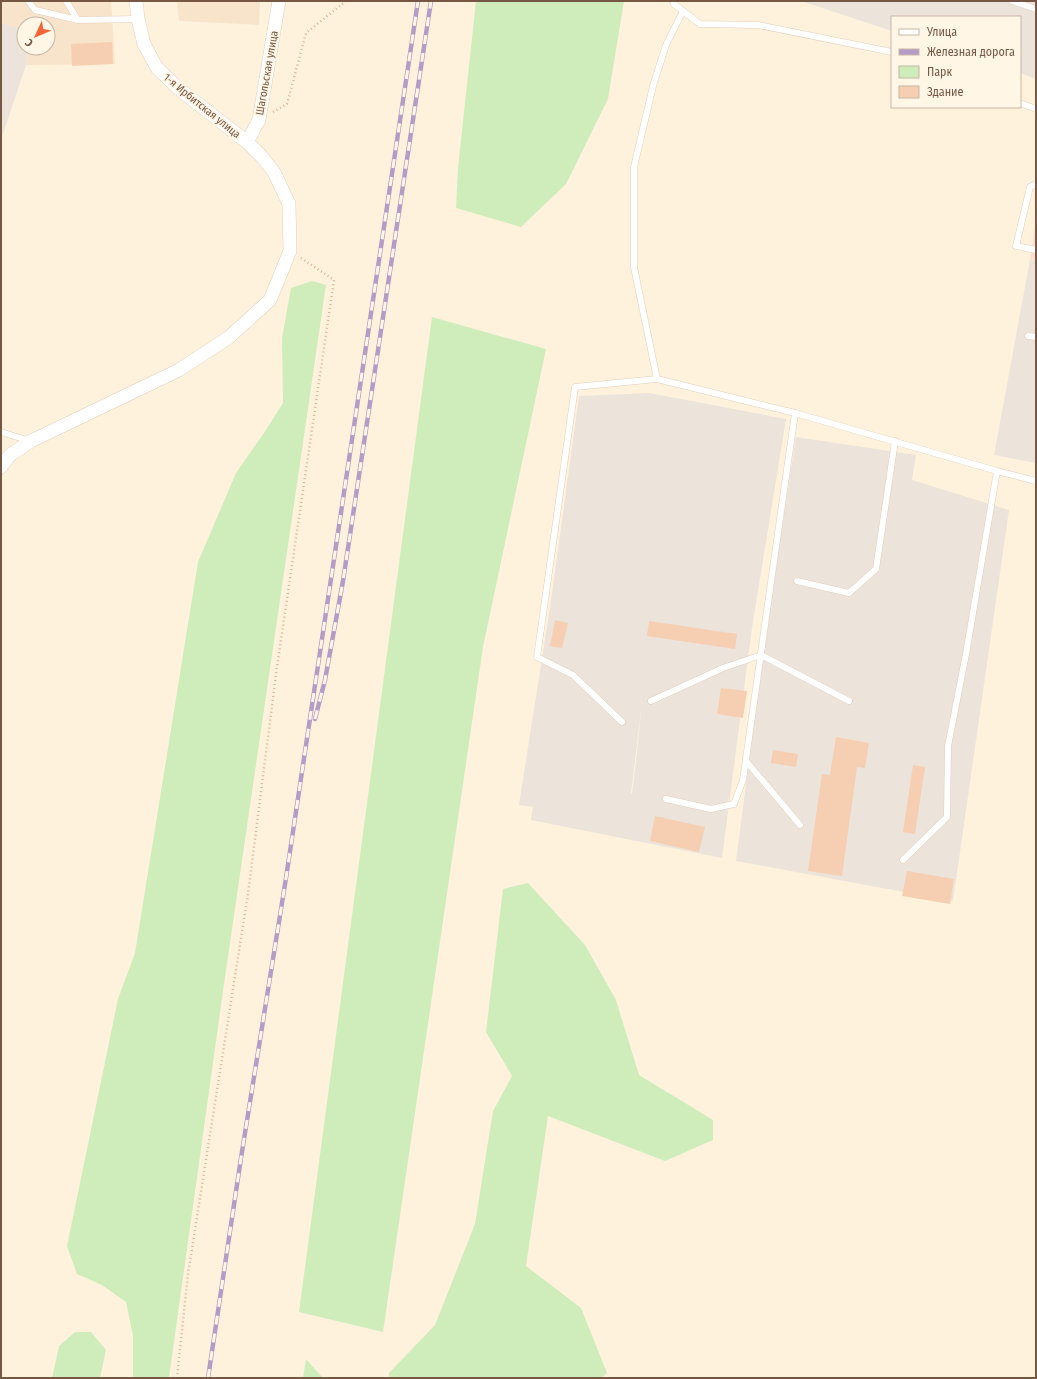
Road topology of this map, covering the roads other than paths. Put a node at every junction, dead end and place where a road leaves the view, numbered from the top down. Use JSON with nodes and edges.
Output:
{"nodes":[{"id":1,"x":28,"y":1,"type":"edge"},
{"id":2,"x":66,"y":1,"type":"edge"},
{"id":3,"x":136,"y":1,"type":"edge"},
{"id":4,"x":279,"y":1,"type":"edge"},
{"id":5,"x":673,"y":1,"type":"edge"},
{"id":6,"x":1012,"y":1,"type":"edge"},
{"id":7,"x":1036,"y":9,"type":"edge"},
{"id":8,"x":683,"y":11,"type":"junction"},
{"id":9,"x":138,"y":19,"type":"junction"},
{"id":10,"x":78,"y":20,"type":"junction"},
{"id":11,"x":891,"y":52,"type":"edge"},
{"id":12,"x":1021,"y":103,"type":"edge"},
{"id":13,"x":1036,"y":109,"type":"edge"},
{"id":14,"x":246,"y":142,"type":"junction"},
{"id":15,"x":1036,"y":184,"type":"edge"},
{"id":16,"x":1036,"y":250,"type":"edge"},
{"id":17,"x":1028,"y":336,"type":"dead end"},
{"id":18,"x":1036,"y":337,"type":"edge"},
{"id":19,"x":657,"y":379,"type":"junction"},
{"id":20,"x":795,"y":413,"type":"junction"},
{"id":21,"x":1,"y":432,"type":"edge"},
{"id":22,"x":32,"y":441,"type":"junction"},
{"id":23,"x":895,"y":441,"type":"junction"},
{"id":24,"x":1,"y":467,"type":"edge"},
{"id":25,"x":997,"y":471,"type":"junction"},
{"id":26,"x":1036,"y":480,"type":"edge"},
{"id":27,"x":797,"y":581,"type":"dead end"},
{"id":28,"x":761,"y":655,"type":"junction"},
{"id":29,"x":849,"y":701,"type":"dead end"},
{"id":30,"x":651,"y":702,"type":"dead end"},
{"id":31,"x":622,"y":722,"type":"dead end"},
{"id":32,"x":746,"y":762,"type":"junction"},
{"id":33,"x":666,"y":799,"type":"dead end"},
{"id":34,"x":800,"y":825,"type":"dead end"},
{"id":35,"x":903,"y":860,"type":"dead end"}],
"edges":[{"from":1,"to":10,"type":"lane"},
{"from":2,"to":10,"type":"lane"},
{"from":3,"to":9,"type":"street","name":"1-я Ирбитская улица"},
{"from":4,"to":14,"type":"street","name":"Шагольская улица"},
{"from":5,"to":8,"type":"lane"},
{"from":6,"to":7,"type":"lane"},
{"from":8,"to":11,"type":"lane"},
{"from":8,"to":19,"type":"lane"},
{"from":9,"to":10,"type":"lane"},
{"from":9,"to":14,"type":"street","name":"1-я Ирбитская улица"},
{"from":12,"to":13,"type":"lane"},
{"from":14,"to":22,"type":"street","name":"1-я Ирбитская улица"},
{"from":15,"to":16,"type":"lane"},
{"from":17,"to":18,"type":"lane"},
{"from":19,"to":20,"type":"lane"},
{"from":19,"to":31,"type":"lane"},
{"from":20,"to":23,"type":"lane"},
{"from":20,"to":28,"type":"lane"},
{"from":21,"to":22,"type":"lane"},
{"from":22,"to":24,"type":"street"},
{"from":23,"to":25,"type":"lane"},
{"from":23,"to":27,"type":"lane"},
{"from":25,"to":26,"type":"lane"},
{"from":25,"to":35,"type":"lane"},
{"from":28,"to":29,"type":"lane"},
{"from":28,"to":30,"type":"lane"},
{"from":28,"to":32,"type":"lane"},
{"from":32,"to":33,"type":"lane"},
{"from":32,"to":34,"type":"lane"}]}
